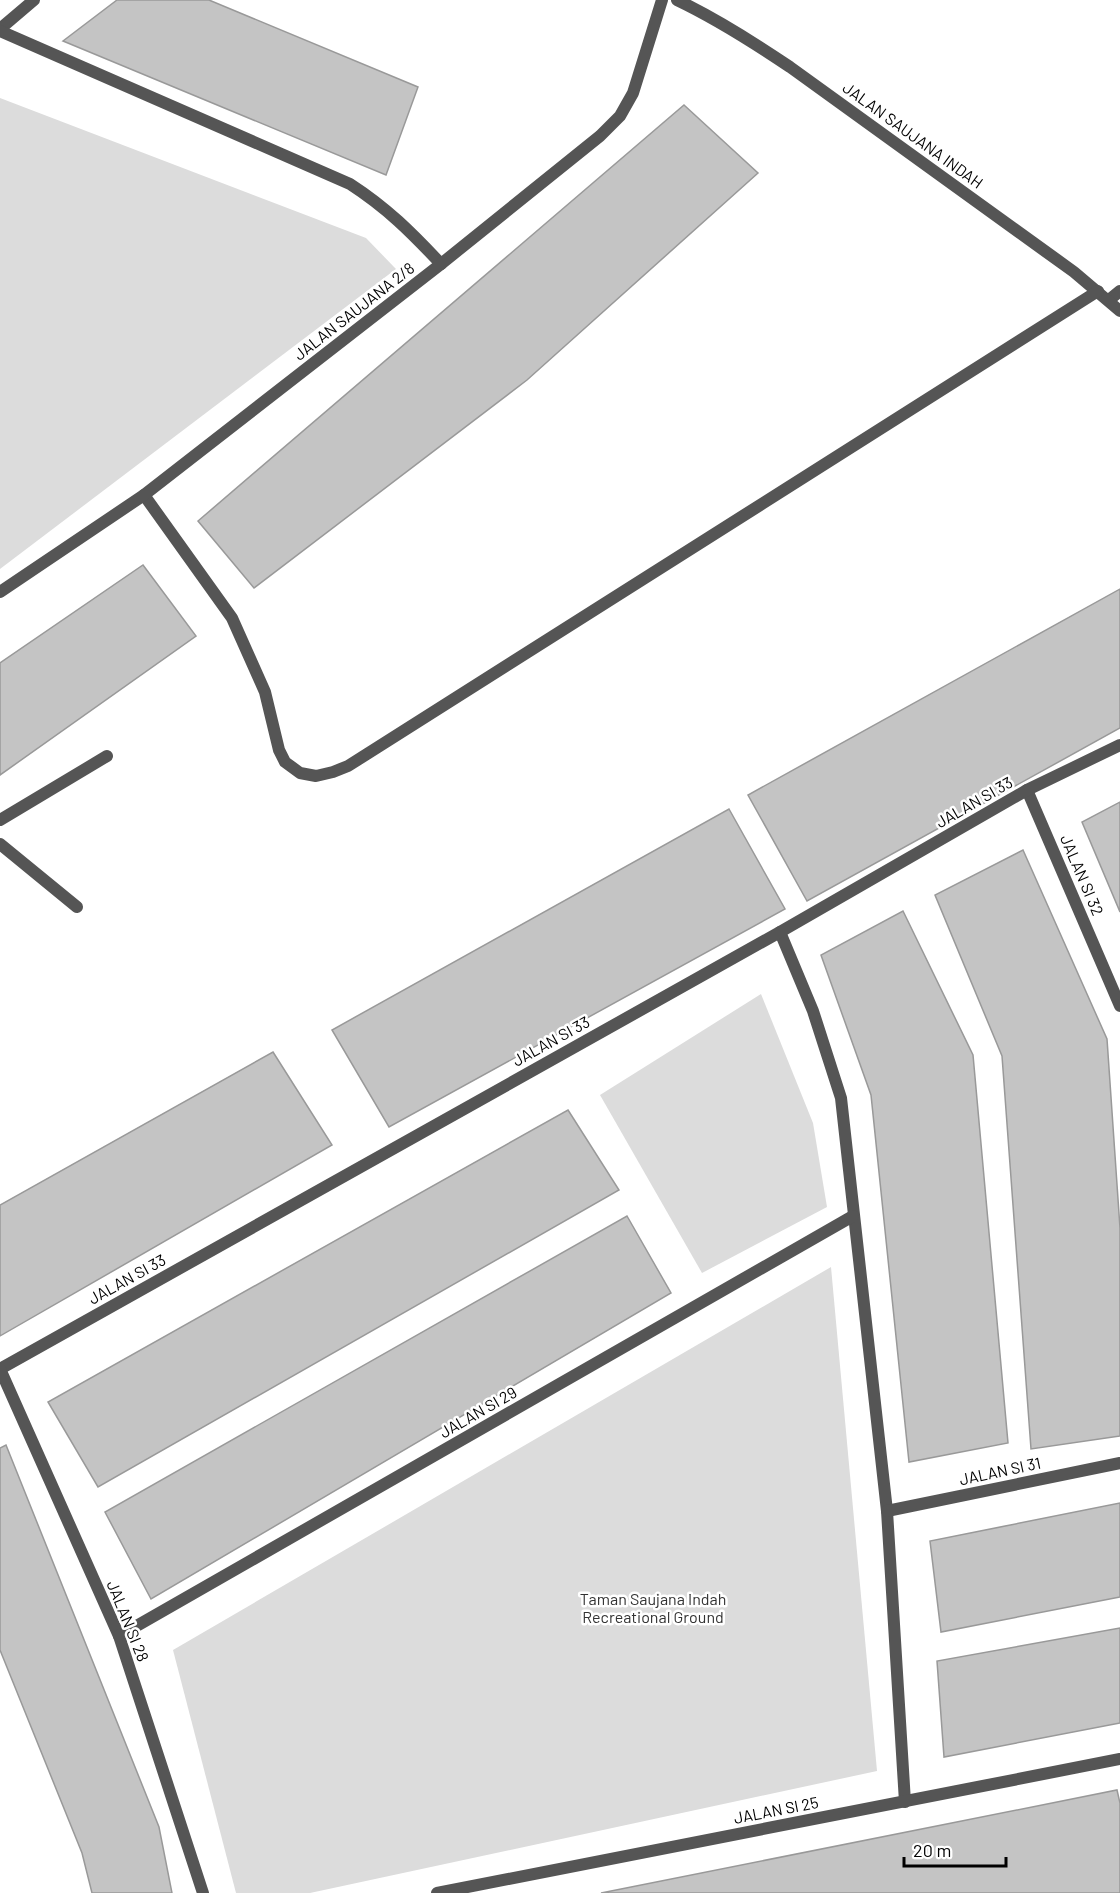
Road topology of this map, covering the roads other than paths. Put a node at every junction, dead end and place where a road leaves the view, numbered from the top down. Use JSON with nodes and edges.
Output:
{"nodes":[{"id":1,"x":34,"y":0,"type":"edge"},
{"id":2,"x":662,"y":0,"type":"edge"},
{"id":3,"x":677,"y":0,"type":"edge"},
{"id":4,"x":0,"y":30,"type":"edge"},
{"id":5,"x":441,"y":264,"type":"junction"},
{"id":6,"x":1098,"y":291,"type":"junction"},
{"id":7,"x":1120,"y":291,"type":"edge"},
{"id":8,"x":1109,"y":300,"type":"junction"},
{"id":9,"x":1120,"y":311,"type":"edge"},
{"id":10,"x":144,"y":495,"type":"junction"},
{"id":11,"x":0,"y":592,"type":"edge"},
{"id":12,"x":1120,"y":745,"type":"edge"},
{"id":13,"x":107,"y":756,"type":"dead end"},
{"id":14,"x":1027,"y":790,"type":"junction"},
{"id":15,"x":0,"y":819,"type":"edge"},
{"id":16,"x":0,"y":844,"type":"edge"},
{"id":17,"x":77,"y":907,"type":"dead end"},
{"id":18,"x":780,"y":932,"type":"junction"},
{"id":19,"x":1120,"y":1006,"type":"edge"},
{"id":20,"x":853,"y":1216,"type":"junction"},
{"id":21,"x":0,"y":1369,"type":"edge"},
{"id":22,"x":1120,"y":1463,"type":"edge"},
{"id":23,"x":887,"y":1511,"type":"junction"},
{"id":24,"x":119,"y":1636,"type":"junction"},
{"id":25,"x":1120,"y":1759,"type":"edge"},
{"id":26,"x":905,"y":1802,"type":"junction"},
{"id":27,"x":490,"y":1888,"type":"edge"},
{"id":28,"x":203,"y":1893,"type":"edge"},
{"id":29,"x":437,"y":1893,"type":"edge"}],
"edges":[{"from":1,"to":4,"type":"street"},
{"from":2,"to":5,"type":"street","name":"JALAN SAUJANA 2/8"},
{"from":3,"to":6,"type":"street","name":"JALAN SAUJANA INDAH"},
{"from":4,"to":5,"type":"street"},
{"from":5,"to":10,"type":"street","name":"JALAN SAUJANA 2/8"},
{"from":6,"to":8,"type":"street","name":"JALAN SAUJANA INDAH"},
{"from":6,"to":10,"type":"street"},
{"from":7,"to":8,"type":"street"},
{"from":8,"to":9,"type":"street","name":"JALAN SAUJANA INDAH"},
{"from":10,"to":11,"type":"street","name":"JALAN SAUJANA 2/8"},
{"from":12,"to":14,"type":"street","name":"JALAN SI 33"},
{"from":13,"to":15,"type":"street"},
{"from":14,"to":18,"type":"street","name":"JALAN SI 33"},
{"from":14,"to":19,"type":"street","name":"JALAN SI 32"},
{"from":16,"to":17,"type":"street"},
{"from":18,"to":20,"type":"street"},
{"from":18,"to":21,"type":"street","name":"JALAN SI 33"},
{"from":20,"to":23,"type":"street"},
{"from":20,"to":24,"type":"street","name":"JALAN SI 29"},
{"from":21,"to":24,"type":"street","name":"JALAN SI 28"},
{"from":22,"to":23,"type":"street","name":"JALAN SI 31"},
{"from":23,"to":26,"type":"street"},
{"from":24,"to":28,"type":"street","name":"JALAN SI 28"},
{"from":25,"to":26,"type":"street","name":"JALAN SI 25"},
{"from":26,"to":27,"type":"street","name":"JALAN SI 25"},
{"from":27,"to":29,"type":"street","name":"JALAN SI 25"}]}
